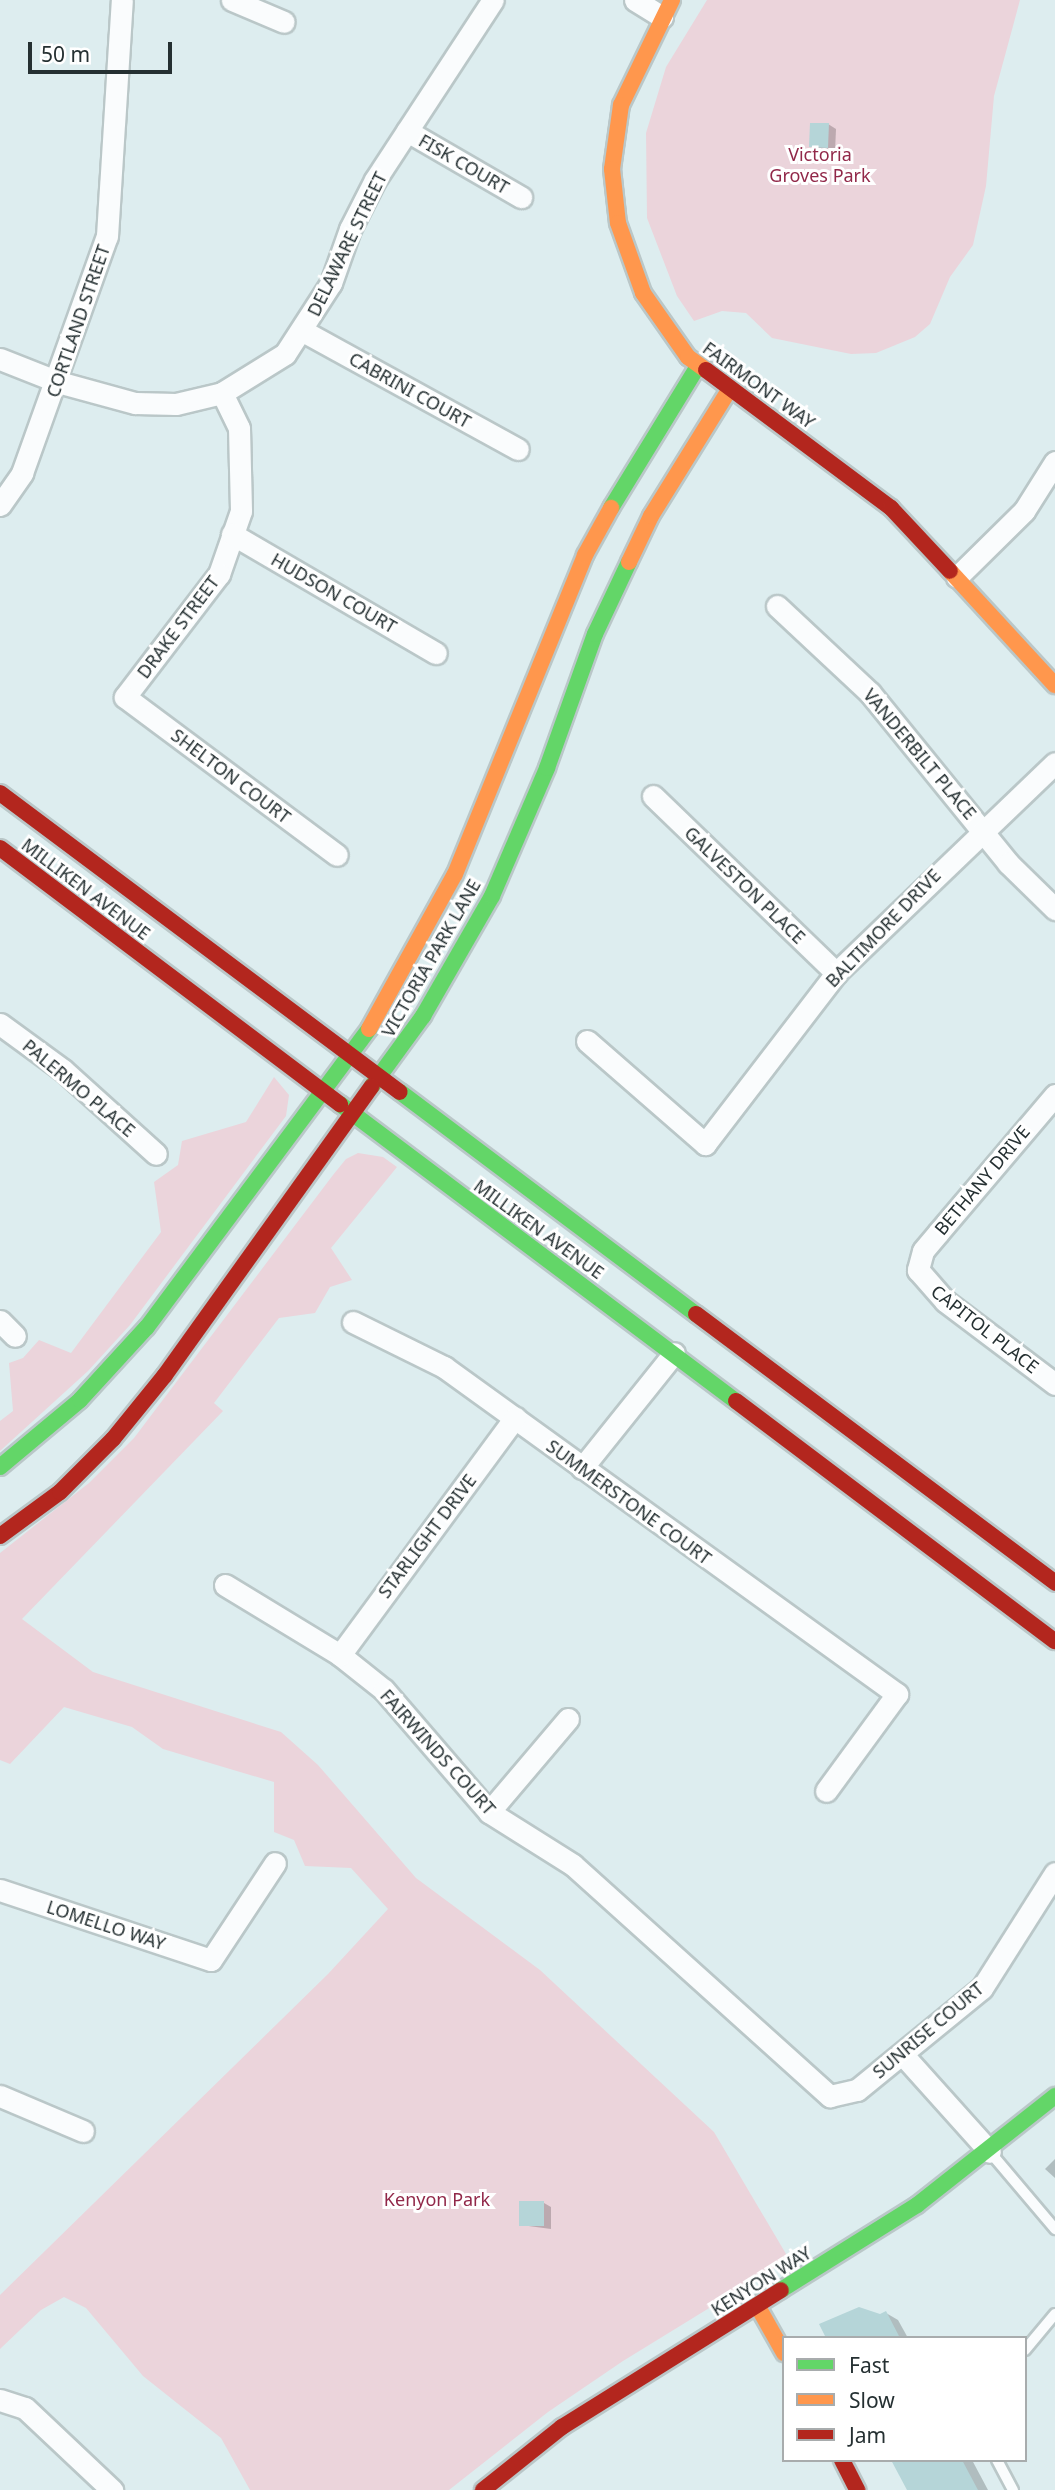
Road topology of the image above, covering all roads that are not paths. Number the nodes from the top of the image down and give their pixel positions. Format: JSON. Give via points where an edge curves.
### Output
{"nodes":[{"id":1,"x":122,"y":0,"type":"edge"},
{"id":2,"x":232,"y":0,"type":"edge"},
{"id":3,"x":493,"y":0,"type":"edge"},
{"id":4,"x":635,"y":0,"type":"edge"},
{"id":5,"x":667,"y":8,"type":"edge"},
{"id":6,"x":284,"y":22,"type":"dead end"},
{"id":7,"x":407,"y":131,"type":"junction"},
{"id":8,"x":521,"y":197,"type":"dead end"},
{"id":9,"x":303,"y":331,"type":"junction"},
{"id":10,"x":0,"y":359,"type":"edge"},
{"id":11,"x":698,"y":366,"type":"junction"},
{"id":12,"x":58,"y":382,"type":"junction"},
{"id":13,"x":729,"y":390,"type":"junction"},
{"id":14,"x":222,"y":393,"type":"junction"},
{"id":15,"x":517,"y":449,"type":"dead end"},
{"id":16,"x":1055,"y":462,"type":"edge"},
{"id":17,"x":0,"y":505,"type":"edge"},
{"id":18,"x":232,"y":534,"type":"junction"},
{"id":19,"x":957,"y":577,"type":"junction"},
{"id":20,"x":777,"y":606,"type":"dead end"},
{"id":21,"x":436,"y":653,"type":"dead end"},
{"id":22,"x":1055,"y":685,"type":"edge"},
{"id":23,"x":125,"y":697,"type":"joint"},
{"id":24,"x":1055,"y":763,"type":"edge"},
{"id":25,"x":0,"y":793,"type":"edge"},
{"id":26,"x":653,"y":796,"type":"dead end"},
{"id":27,"x":982,"y":828,"type":"junction"},
{"id":28,"x":0,"y":848,"type":"edge"},
{"id":29,"x":337,"y":855,"type":"dead end"},
{"id":30,"x":1055,"y":909,"type":"edge"},
{"id":31,"x":836,"y":974,"type":"junction"},
{"id":32,"x":0,"y":1024,"type":"edge"},
{"id":33,"x":587,"y":1041,"type":"dead end"},
{"id":34,"x":347,"y":1057,"type":"junction"},
{"id":35,"x":379,"y":1079,"type":"junction"},
{"id":36,"x":320,"y":1092,"type":"junction"},
{"id":37,"x":1055,"y":1095,"type":"edge"},
{"id":38,"x":352,"y":1116,"type":"junction"},
{"id":39,"x":156,"y":1154,"type":"dead end"},
{"id":40,"x":918,"y":1270,"type":"joint"},
{"id":41,"x":353,"y":1322,"type":"dead end"},
{"id":42,"x":674,"y":1353,"type":"junction"},
{"id":43,"x":1055,"y":1384,"type":"edge"},
{"id":44,"x":515,"y":1418,"type":"junction"},
{"id":45,"x":0,"y":1467,"type":"edge"},
{"id":46,"x":582,"y":1468,"type":"junction"},
{"id":47,"x":0,"y":1536,"type":"edge"},
{"id":48,"x":1055,"y":1583,"type":"edge"},
{"id":49,"x":225,"y":1585,"type":"dead end"},
{"id":50,"x":1055,"y":1641,"type":"edge"},
{"id":51,"x":340,"y":1655,"type":"junction"},
{"id":52,"x":568,"y":1719,"type":"dead end"},
{"id":53,"x":825,"y":1791,"type":"dead end"},
{"id":54,"x":489,"y":1812,"type":"junction"},
{"id":55,"x":275,"y":1863,"type":"dead end"},
{"id":56,"x":1055,"y":1873,"type":"edge"},
{"id":57,"x":0,"y":1891,"type":"edge"},
{"id":58,"x":903,"y":2055,"type":"junction"},
{"id":59,"x":0,"y":2096,"type":"edge"},
{"id":60,"x":830,"y":2096,"type":"joint"},
{"id":61,"x":1055,"y":2096,"type":"edge"},
{"id":62,"x":83,"y":2132,"type":"dead end"},
{"id":63,"x":990,"y":2152,"type":"junction"},
{"id":64,"x":1055,"y":2229,"type":"edge"},
{"id":65,"x":758,"y":2307,"type":"junction"},
{"id":66,"x":1055,"y":2314,"type":"edge"},
{"id":67,"x":1027,"y":2348,"type":"edge"},
{"id":68,"x":782,"y":2349,"type":"edge"},
{"id":69,"x":0,"y":2400,"type":"edge"},
{"id":70,"x":843,"y":2462,"type":"edge"},
{"id":71,"x":998,"y":2462,"type":"edge"},
{"id":72,"x":112,"y":2490,"type":"edge"},
{"id":73,"x":482,"y":2490,"type":"edge"},
{"id":74,"x":857,"y":2490,"type":"edge"},
{"id":75,"x":1013,"y":2490,"type":"edge"}],
"edges":[{"from":1,"to":12,"type":"street","name":"CORTLAND STREET","via":[[107,236]]},
{"from":2,"to":6,"type":"street"},
{"from":3,"to":7,"type":"street","name":"DELAWARE STREET"},
{"from":4,"to":5,"type":"street"},
{"from":5,"to":11,"type":"street","name":"FAIRMONT WAY","via":[[621,105],[612,169],[616,210],[643,293],[671,338]]},
{"from":7,"to":8,"type":"street","name":"FISK COURT"},
{"from":7,"to":9,"type":"street","name":"DELAWARE STREET","via":[[349,229],[331,283]]},
{"from":9,"to":14,"type":"street","name":"DELAWARE STREET","via":[[285,354]]},
{"from":9,"to":15,"type":"street","name":"CABRINI COURT"},
{"from":10,"to":12,"type":"street","name":"DELAWARE STREET"},
{"from":11,"to":13,"type":"street","name":"FAIRMONT WAY"},
{"from":11,"to":34,"type":"street","name":"VICTORIA PARK LANE","via":[[636,462],[585,555],[455,874],[383,1010]]},
{"from":12,"to":14,"type":"street","name":"DELAWARE STREET","via":[[135,403],[176,404]]},
{"from":12,"to":17,"type":"street","name":"CORTLAND STREET","via":[[22,473]]},
{"from":13,"to":19,"type":"street","name":"FAIRMONT WAY","via":[[891,508]]},
{"from":13,"to":35,"type":"street","name":"VICTORIA PARK LANE","via":[[668,484],[606,611],[492,896],[423,1016]]},
{"from":14,"to":18,"type":"street","name":"DRAKE STREET","via":[[239,428],[240,442],[241,511]]},
{"from":16,"to":19,"type":"street","via":[[1024,511]]},
{"from":18,"to":21,"type":"street","name":"HUDSON COURT"},
{"from":18,"to":23,"type":"street","name":"DRAKE STREET","via":[[219,574]]},
{"from":19,"to":22,"type":"street","name":"FAIRMONT WAY"},
{"from":20,"to":27,"type":"street","name":"VANDERBILT PLACE","via":[[870,693]]},
{"from":23,"to":29,"type":"street","name":"SHELTON COURT"},
{"from":24,"to":27,"type":"street","name":"BALTIMORE DRIVE"},
{"from":25,"to":34,"type":"street","name":"MILLIKEN AVENUE"},
{"from":26,"to":31,"type":"street","name":"GALVESTON PLACE"},
{"from":27,"to":30,"type":"street","name":"VANDERBILT PLACE","via":[[1007,863]]},
{"from":27,"to":31,"type":"street","name":"BALTIMORE DRIVE"},
{"from":28,"to":36,"type":"street","name":"MILLIKEN AVENUE"},
{"from":31,"to":33,"type":"street","name":"BALTIMORE DRIVE","via":[[705,1144]]},
{"from":32,"to":39,"type":"street","name":"PALERMO PLACE","via":[[63,1070]]},
{"from":34,"to":35,"type":"street","name":"MILLIKEN AVENUE"},
{"from":34,"to":36,"type":"street","name":"VICTORIA PARK LANE"},
{"from":35,"to":38,"type":"street","name":"VICTORIA PARK LANE"},
{"from":35,"to":48,"type":"street","name":"MILLIKEN AVENUE"},
{"from":36,"to":38,"type":"street","name":"MILLIKEN AVENUE"},
{"from":36,"to":45,"type":"street","name":"VICTORIA PARK LANE","via":[[147,1327],[80,1400]]},
{"from":37,"to":40,"type":"street","name":"BETHANY DRIVE","via":[[923,1251]]},
{"from":38,"to":42,"type":"street","name":"MILLIKEN AVENUE"},
{"from":38,"to":47,"type":"street","name":"VICTORIA PARK LANE","via":[[238,1267],[165,1375],[113,1439],[60,1492]]},
{"from":40,"to":43,"type":"street","name":"CAPITOL PLACE","via":[[945,1301]]},
{"from":41,"to":44,"type":"street","name":"SUMMERSTONE COURT","via":[[443,1367]]},
{"from":42,"to":46,"type":"street"},
{"from":42,"to":50,"type":"street","name":"MILLIKEN AVENUE"},
{"from":44,"to":46,"type":"street","name":"SUMMERSTONE COURT"},
{"from":44,"to":51,"type":"street","name":"STARLIGHT DRIVE"},
{"from":46,"to":53,"type":"street","name":"SUMMERSTONE COURT","via":[[897,1695]]},
{"from":49,"to":51,"type":"street","name":"FAIRWINDS COURT"},
{"from":51,"to":54,"type":"street","name":"FAIRWINDS COURT","via":[[384,1690]]},
{"from":52,"to":54,"type":"street"},
{"from":54,"to":60,"type":"street","name":"FAIRWINDS COURT","via":[[573,1865]]},
{"from":55,"to":57,"type":"street","name":"LOMELLO WAY","via":[[211,1960]]},
{"from":56,"to":58,"type":"street","name":"SUNRISE COURT","via":[[982,1988]]},
{"from":58,"to":60,"type":"street","name":"SUNRISE COURT","via":[[857,2090]]},
{"from":58,"to":63,"type":"street"},
{"from":59,"to":62,"type":"street"},
{"from":61,"to":63,"type":"street","name":"KENYON WAY"},
{"from":63,"to":64,"type":"lane"},
{"from":63,"to":65,"type":"street","name":"KENYON WAY"},
{"from":65,"to":68,"type":"street"},
{"from":65,"to":73,"type":"street","name":"KENYON WAY","via":[[562,2427]]},
{"from":66,"to":67,"type":"lane"},
{"from":69,"to":72,"type":"street","via":[[25,2408]]},
{"from":70,"to":74,"type":"street"},
{"from":71,"to":75,"type":"lane"}]}
